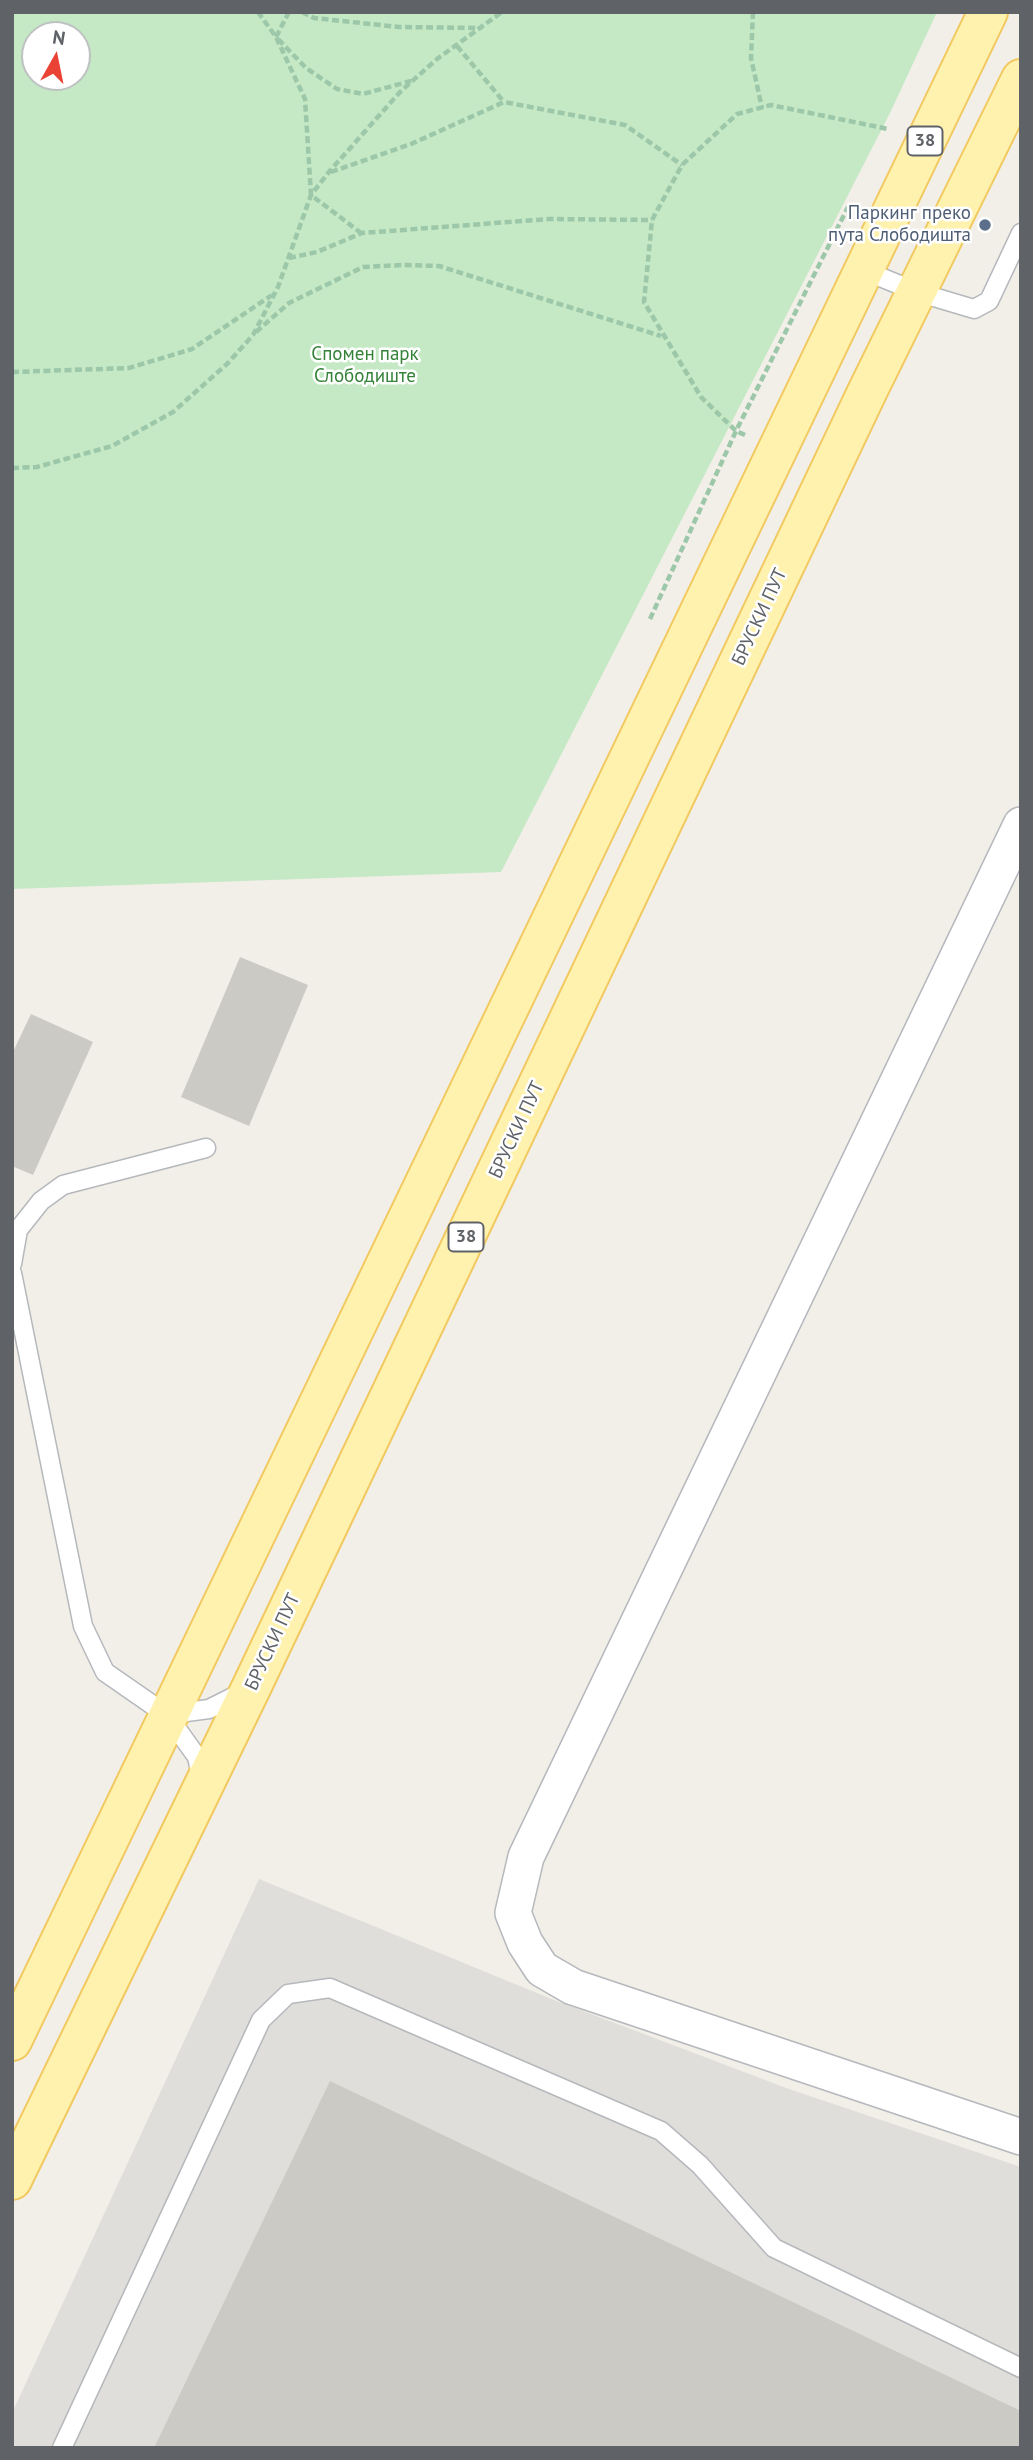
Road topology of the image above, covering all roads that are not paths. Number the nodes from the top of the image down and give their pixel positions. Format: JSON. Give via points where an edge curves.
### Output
{"nodes":[{"id":1,"x":988,"y":12,"type":"edge"},
{"id":2,"x":1021,"y":79,"type":"edge"},
{"id":3,"x":1021,"y":233,"type":"edge"},
{"id":4,"x":863,"y":270,"type":"junction"},
{"id":5,"x":916,"y":292,"type":"junction"},
{"id":6,"x":1021,"y":825,"type":"edge"},
{"id":7,"x":206,"y":1148,"type":"dead end"},
{"id":8,"x":12,"y":1264,"type":"edge"},
{"id":9,"x":12,"y":1273,"type":"edge"},
{"id":10,"x":251,"y":1688,"type":"junction"},
{"id":11,"x":167,"y":1715,"type":"junction"},
{"id":12,"x":204,"y":1787,"type":"junction"},
{"id":13,"x":12,"y":2041,"type":"edge"},
{"id":14,"x":1021,"y":2137,"type":"edge"},
{"id":15,"x":12,"y":2180,"type":"edge"},
{"id":16,"x":1021,"y":2368,"type":"edge"},
{"id":17,"x":62,"y":2448,"type":"edge"}],
"edges":[{"from":1,"to":4,"type":"main road","number":"38"},
{"from":2,"to":5,"type":"main road","name":"БРУСКИ ПУТ","number":"38"},
{"from":3,"to":5,"type":"lane","via":[[989,300],[974,309]]},
{"from":4,"to":5,"type":"lane"},
{"from":4,"to":11,"type":"main road","number":"38"},
{"from":5,"to":10,"type":"main road","name":"БРУСКИ ПУТ","number":"38"},
{"from":6,"to":14,"type":"street","via":[[526,1857],[513,1913],[542,1969],[573,1987]]},
{"from":7,"to":8,"type":"lane","via":[[63,1185],[41,1201],[19,1230]]},
{"from":9,"to":11,"type":"lane","via":[[83,1626],[105,1672]]},
{"from":10,"to":11,"type":"lane","via":[[209,1709]]},
{"from":10,"to":12,"type":"main road","name":"БРУСКИ ПУТ","number":"38"},
{"from":11,"to":12,"type":"lane","via":[[197,1757]]},
{"from":11,"to":13,"type":"main road","number":"38"},
{"from":12,"to":15,"type":"main road","name":"БРУСКИ ПУТ","number":"38"},
{"from":16,"to":17,"type":"lane","via":[[774,2248],[700,2165],[661,2131],[330,1989],[289,1994],[261,2020]]}]}
